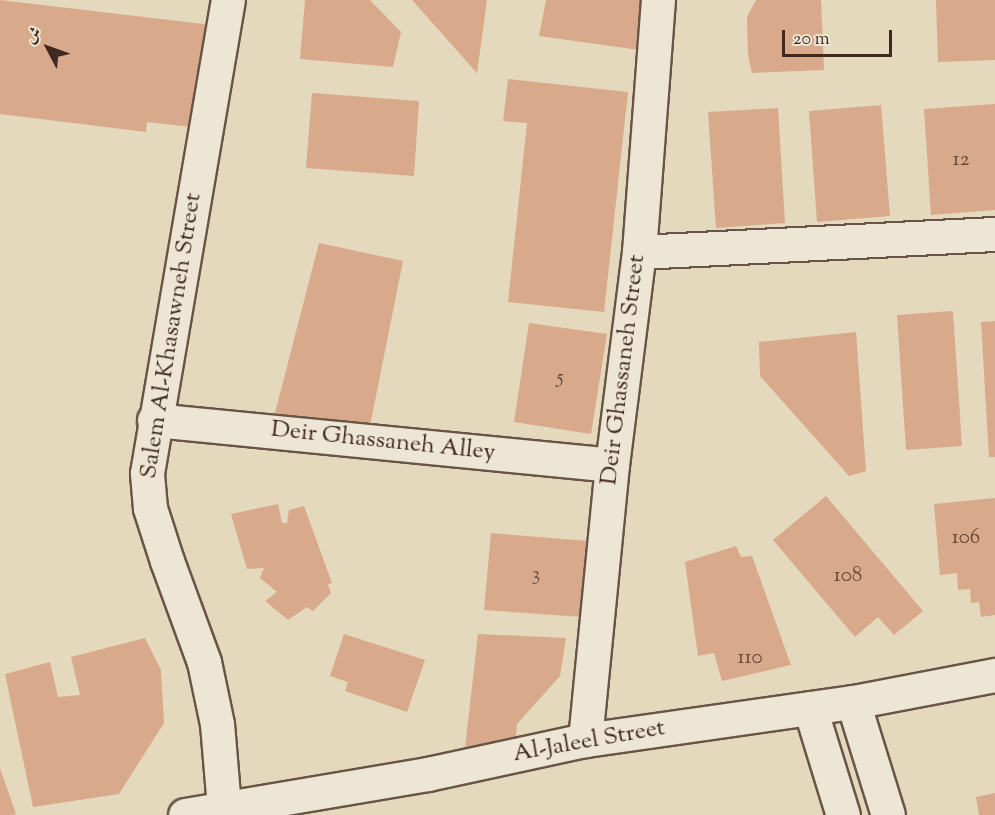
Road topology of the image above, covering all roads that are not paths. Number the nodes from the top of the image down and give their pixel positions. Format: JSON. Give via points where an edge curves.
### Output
{"nodes":[{"id":1,"x":228,"y":0,"type":"edge"},
{"id":2,"x":658,"y":0,"type":"edge"},
{"id":3,"x":995,"y":234,"type":"edge"},
{"id":4,"x":639,"y":252,"type":"junction"},
{"id":5,"x":154,"y":420,"type":"junction"},
{"id":6,"x":612,"y":465,"type":"junction"},
{"id":7,"x":995,"y":675,"type":"edge"},
{"id":8,"x":853,"y":702,"type":"junction"},
{"id":9,"x":810,"y":708,"type":"junction"},
{"id":10,"x":585,"y":740,"type":"junction"},
{"id":11,"x":224,"y":807,"type":"junction"},
{"id":12,"x":185,"y":815,"type":"edge"},
{"id":13,"x":843,"y":815,"type":"edge"},
{"id":14,"x":888,"y":815,"type":"edge"}],
"edges":[{"from":1,"to":5,"type":"street","name":"Salem Al-Khasawneh Street"},
{"from":2,"to":4,"type":"street","name":"Deir Ghassaneh Street"},
{"from":3,"to":4,"type":"street"},
{"from":4,"to":6,"type":"street","name":"Deir Ghassaneh Street"},
{"from":5,"to":6,"type":"street","name":"Deir Ghassaneh Alley"},
{"from":5,"to":11,"type":"street","name":"Salem Al-Khasawneh Street","via":[[147,473],[150,508],[204,662],[217,724]]},
{"from":6,"to":10,"type":"street","name":"Deir Ghassaneh Street"},
{"from":7,"to":8,"type":"street","name":"Al-Jaleel Street"},
{"from":8,"to":9,"type":"street","name":"Al-Jaleel Street"},
{"from":8,"to":14,"type":"street"},
{"from":9,"to":10,"type":"street","name":"Al-Jaleel Street"},
{"from":9,"to":13,"type":"street"},
{"from":10,"to":11,"type":"street","name":"Al-Jaleel Street","via":[[428,774]]},
{"from":11,"to":12,"type":"street","name":"Al-Jaleel Street"}]}
